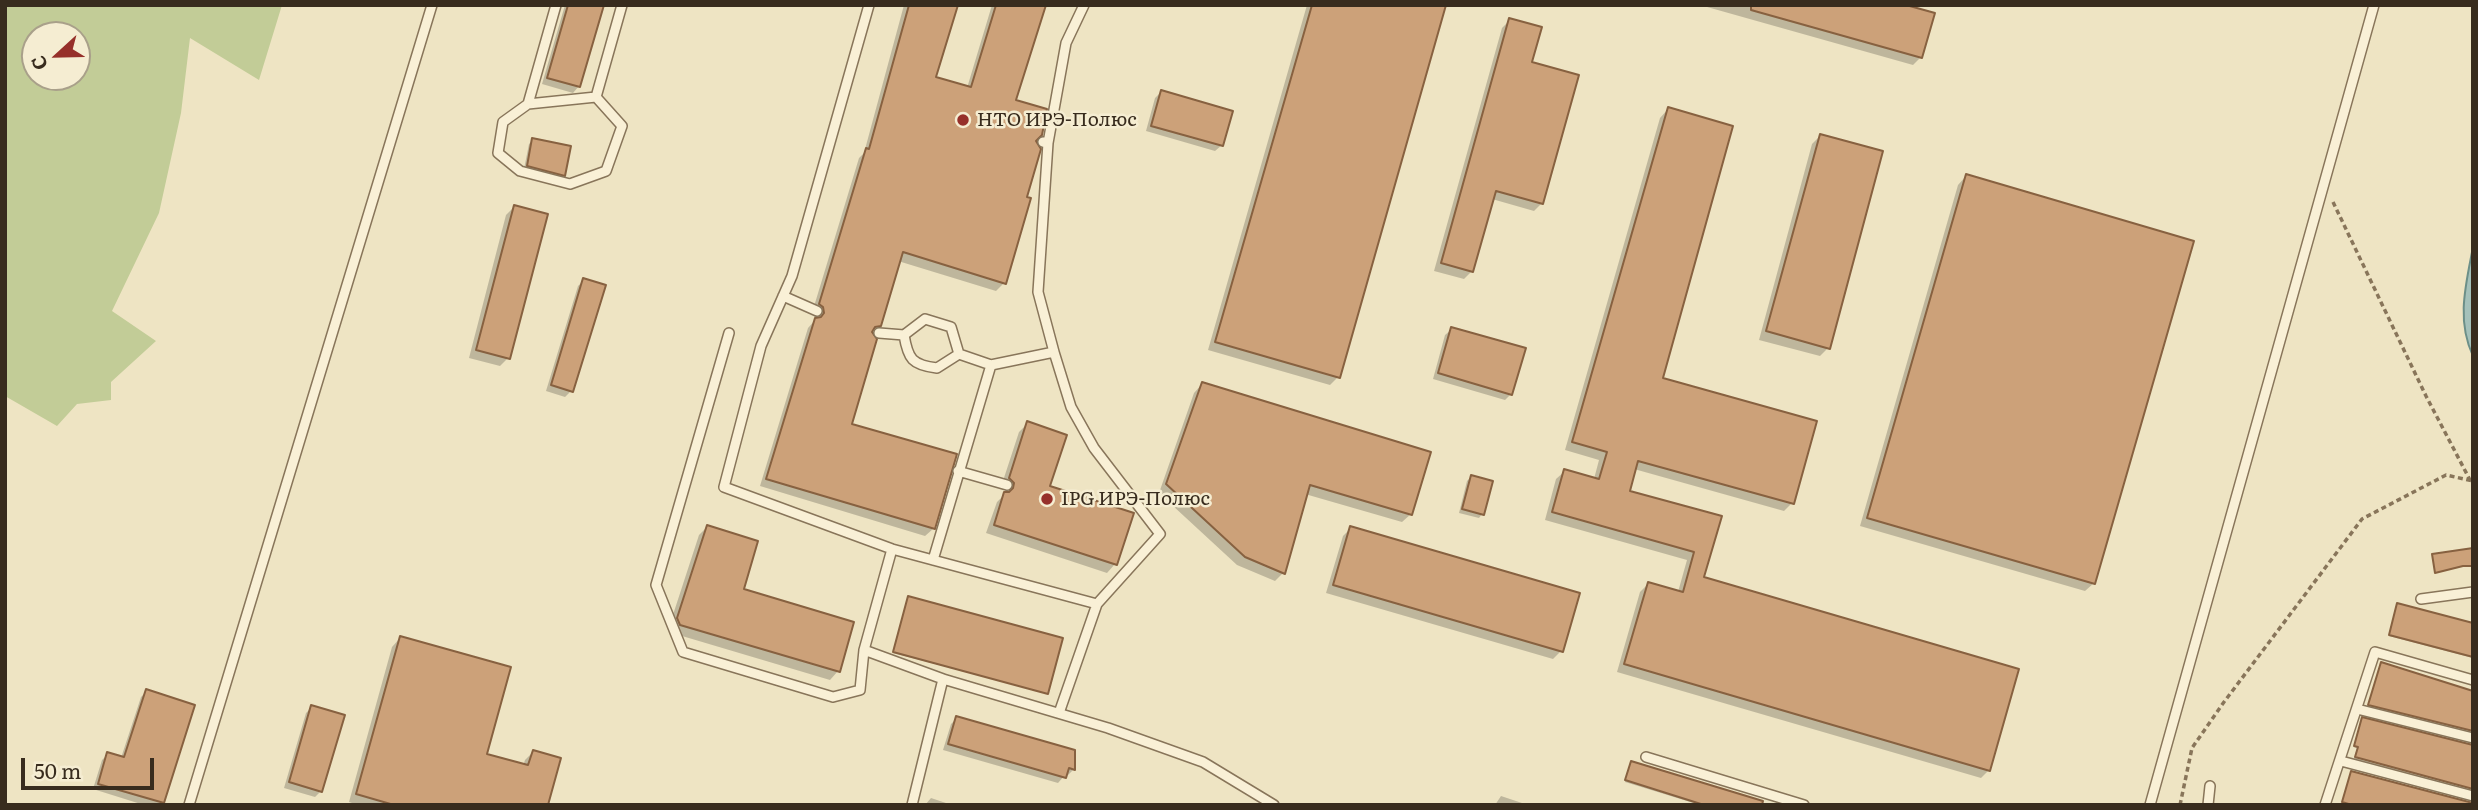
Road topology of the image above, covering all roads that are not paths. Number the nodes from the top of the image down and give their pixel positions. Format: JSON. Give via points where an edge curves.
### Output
{"nodes":[{"id":1,"x":432,"y":5,"type":"edge"},
{"id":2,"x":556,"y":5,"type":"edge"},
{"id":3,"x":622,"y":5,"type":"edge"},
{"id":4,"x":869,"y":5,"type":"edge"},
{"id":5,"x":1084,"y":5,"type":"edge"},
{"id":6,"x":2374,"y":5,"type":"edge"},
{"id":7,"x":596,"y":97,"type":"junction"},
{"id":8,"x":528,"y":104,"type":"junction"},
{"id":9,"x":783,"y":296,"type":"junction"},
{"id":10,"x":817,"y":311,"type":"dead end"},
{"id":11,"x":729,"y":333,"type":"dead end"},
{"id":12,"x":879,"y":333,"type":"dead end"},
{"id":13,"x":904,"y":335,"type":"junction"},
{"id":14,"x":1054,"y":352,"type":"junction"},
{"id":15,"x":959,"y":354,"type":"junction"},
{"id":16,"x":991,"y":365,"type":"junction"},
{"id":17,"x":958,"y":471,"type":"junction"},
{"id":18,"x":1007,"y":485,"type":"dead end"},
{"id":19,"x":892,"y":549,"type":"junction"},
{"id":20,"x":933,"y":559,"type":"junction"},
{"id":21,"x":2473,"y":592,"type":"edge"},
{"id":22,"x":2421,"y":599,"type":"dead end"},
{"id":23,"x":1097,"y":604,"type":"junction"},
{"id":24,"x":864,"y":650,"type":"junction"},
{"id":25,"x":943,"y":679,"type":"junction"},
{"id":26,"x":2473,"y":680,"type":"edge"},
{"id":27,"x":2357,"y":709,"type":"junction"},
{"id":28,"x":1059,"y":713,"type":"junction"},
{"id":29,"x":2473,"y":737,"type":"edge"},
{"id":30,"x":1646,"y":757,"type":"dead end"},
{"id":31,"x":2341,"y":761,"type":"junction"},
{"id":32,"x":2210,"y":786,"type":"dead end"},
{"id":33,"x":2473,"y":796,"type":"edge"},
{"id":34,"x":1806,"y":804,"type":"edge"},
{"id":35,"x":189,"y":805,"type":"edge"},
{"id":36,"x":912,"y":805,"type":"edge"},
{"id":37,"x":1274,"y":805,"type":"edge"},
{"id":38,"x":2150,"y":805,"type":"edge"},
{"id":39,"x":2208,"y":805,"type":"edge"},
{"id":40,"x":2325,"y":805,"type":"edge"}],
"edges":[{"from":1,"to":35,"type":"lane"},
{"from":2,"to":8,"type":"lane"},
{"from":3,"to":7,"type":"lane"},
{"from":4,"to":9,"type":"lane"},
{"from":5,"to":14,"type":"lane","via":[[1066,43],[1045,143],[1038,292]]},
{"from":6,"to":38,"type":"lane"},
{"from":7,"to":8,"type":"lane"},
{"from":7,"to":8,"type":"lane","via":[[622,126],[606,171],[570,184],[520,171],[498,153],[503,122]]},
{"from":9,"to":10,"type":"lane"},
{"from":9,"to":19,"type":"lane","via":[[761,345],[724,487]]},
{"from":11,"to":24,"type":"lane","via":[[656,585],[683,652],[833,697],[860,690]]},
{"from":12,"to":13,"type":"lane"},
{"from":13,"to":15,"type":"lane","via":[[907,355],[920,366],[937,368]]},
{"from":13,"to":15,"type":"lane","via":[[925,319],[951,327]]},
{"from":14,"to":16,"type":"lane"},
{"from":14,"to":23,"type":"lane","via":[[1071,407],[1094,448],[1160,534]]},
{"from":15,"to":16,"type":"lane"},
{"from":16,"to":17,"type":"lane"},
{"from":17,"to":18,"type":"lane"},
{"from":17,"to":20,"type":"lane"},
{"from":19,"to":20,"type":"lane"},
{"from":19,"to":24,"type":"lane"},
{"from":20,"to":23,"type":"lane"},
{"from":21,"to":22,"type":"lane"},
{"from":23,"to":28,"type":"lane"},
{"from":24,"to":25,"type":"lane"},
{"from":25,"to":28,"type":"lane"},
{"from":25,"to":36,"type":"lane"},
{"from":26,"to":27,"type":"lane","via":[[2375,652]]},
{"from":27,"to":29,"type":"lane"},
{"from":27,"to":31,"type":"lane"},
{"from":28,"to":37,"type":"lane","via":[[1203,762]]},
{"from":30,"to":34,"type":"lane"},
{"from":31,"to":33,"type":"lane"},
{"from":31,"to":40,"type":"lane"},
{"from":32,"to":39,"type":"lane"}]}
